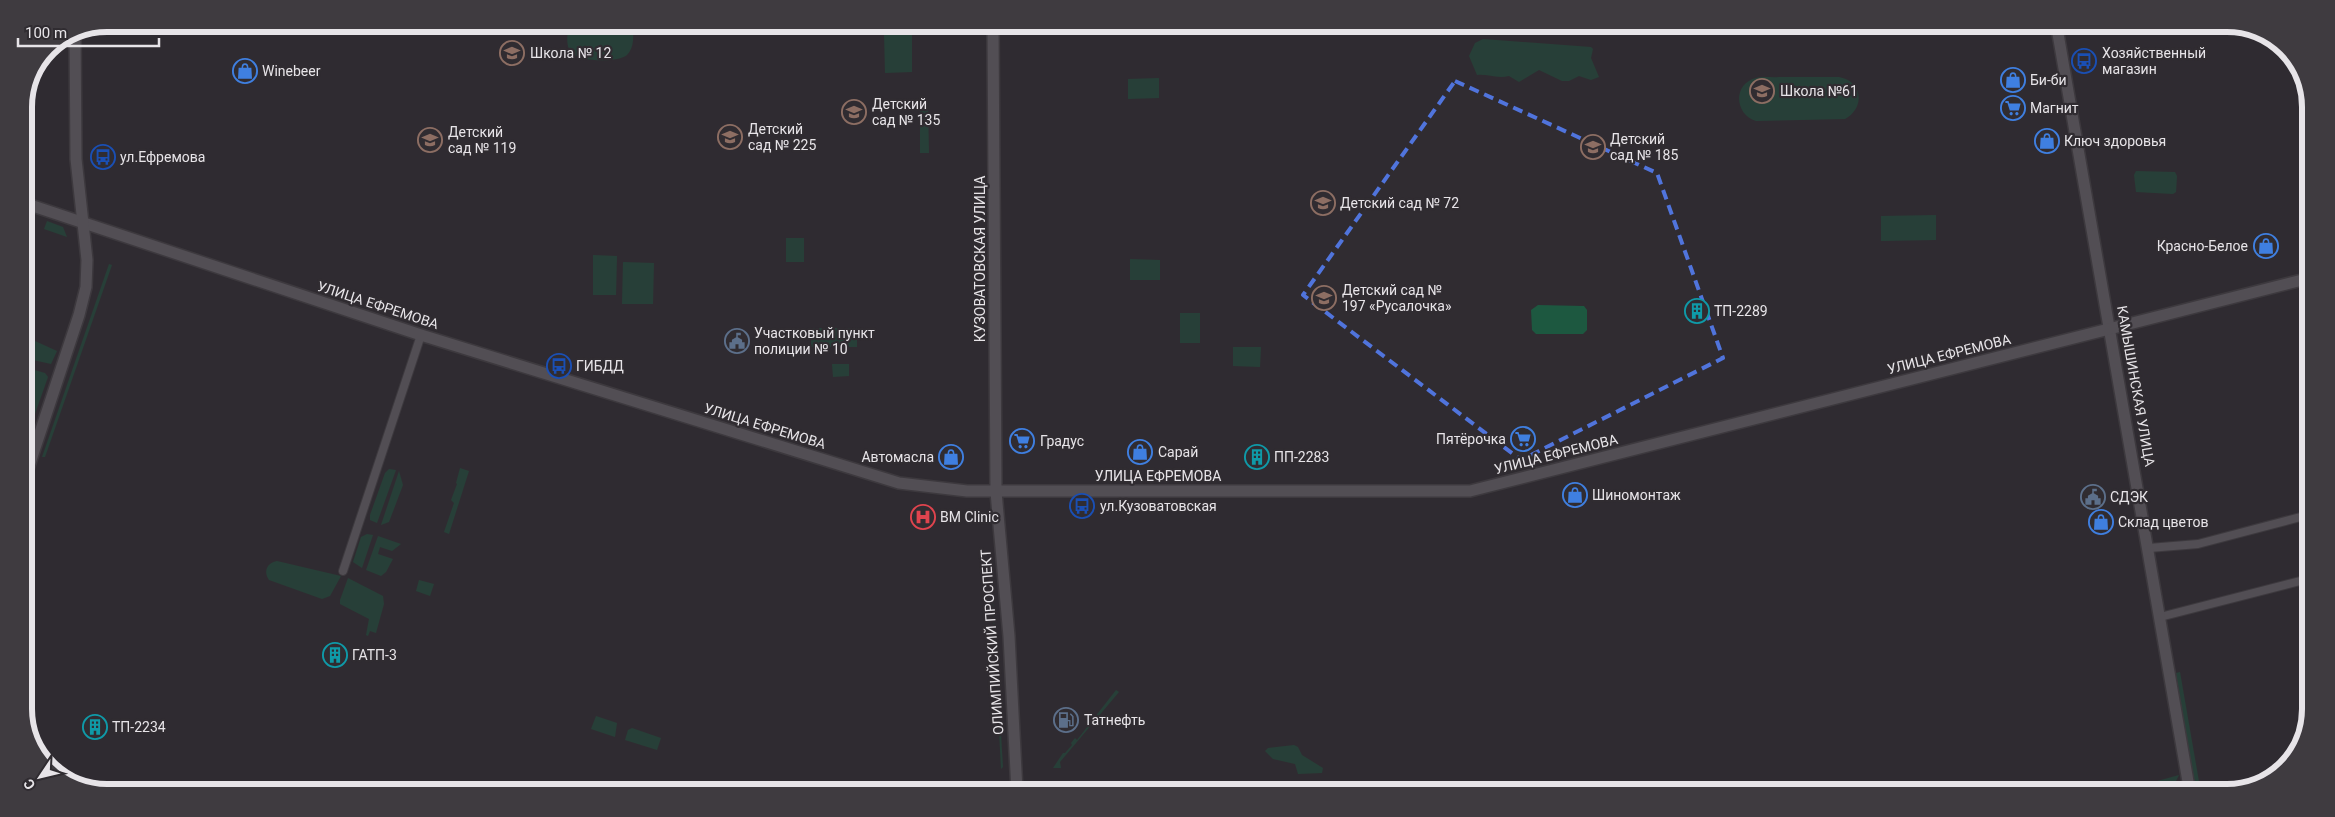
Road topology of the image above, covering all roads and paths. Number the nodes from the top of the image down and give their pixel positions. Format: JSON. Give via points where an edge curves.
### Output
{"nodes":[{"id":1,"x":993,"y":32,"type":"edge"},
{"id":2,"x":2059,"y":32,"type":"edge"},
{"id":3,"x":75,"y":40,"type":"edge"},
{"id":4,"x":32,"y":206,"type":"edge"},
{"id":5,"x":82,"y":223,"type":"junction"},
{"id":6,"x":2302,"y":280,"type":"edge"},
{"id":7,"x":2110,"y":328,"type":"junction"},
{"id":8,"x":421,"y":335,"type":"junction"},
{"id":9,"x":33,"y":455,"type":"edge"},
{"id":10,"x":996,"y":492,"type":"junction"},
{"id":11,"x":2302,"y":517,"type":"edge"},
{"id":12,"x":2149,"y":548,"type":"junction"},
{"id":13,"x":343,"y":571,"type":"dead end"},
{"id":14,"x":2302,"y":580,"type":"edge"},
{"id":15,"x":2160,"y":616,"type":"junction"},
{"id":16,"x":2188,"y":779,"type":"junction"},
{"id":17,"x":1017,"y":784,"type":"edge"},
{"id":18,"x":2186,"y":784,"type":"edge"},
{"id":19,"x":2189,"y":784,"type":"edge"}],
"edges":[{"from":1,"to":10,"type":"street","name":"КУЗОВАТОВСКАЯ УЛИЦА"},
{"from":2,"to":7,"type":"street","name":"КАМЫШИНСКАЯ УЛИЦА"},
{"from":3,"to":5,"type":"street","via":[[76,159]]},
{"from":4,"to":5,"type":"street","name":"УЛИЦА ЕФРЕМОВА"},
{"from":5,"to":8,"type":"street","name":"УЛИЦА ЕФРЕМОВА"},
{"from":5,"to":9,"type":"street","via":[[87,260],[86,287]]},
{"from":6,"to":7,"type":"street","name":"УЛИЦА ЕФРЕМОВА"},
{"from":7,"to":10,"type":"street","name":"УЛИЦА ЕФРЕМОВА","via":[[1470,491]]},
{"from":7,"to":12,"type":"street","name":"КАМЫШИНСКАЯ УЛИЦА"},
{"from":8,"to":10,"type":"street","name":"УЛИЦА ЕФРЕМОВА","via":[[899,484]]},
{"from":8,"to":13,"type":"street"},
{"from":10,"to":17,"type":"street","name":"ОЛИМПИЙСКИЙ ПРОСПЕКТ","via":[[1009,636]]},
{"from":11,"to":12,"type":"street","via":[[2198,544]]},
{"from":12,"to":15,"type":"street","name":"КАМЫШИНСКАЯ УЛИЦА"},
{"from":14,"to":15,"type":"street"},
{"from":15,"to":16,"type":"street","name":"КАМЫШИНСКАЯ УЛИЦА"},
{"from":16,"to":18,"type":"street"},
{"from":16,"to":19,"type":"street","name":"КАМЫШИНСКАЯ УЛИЦА"}]}
